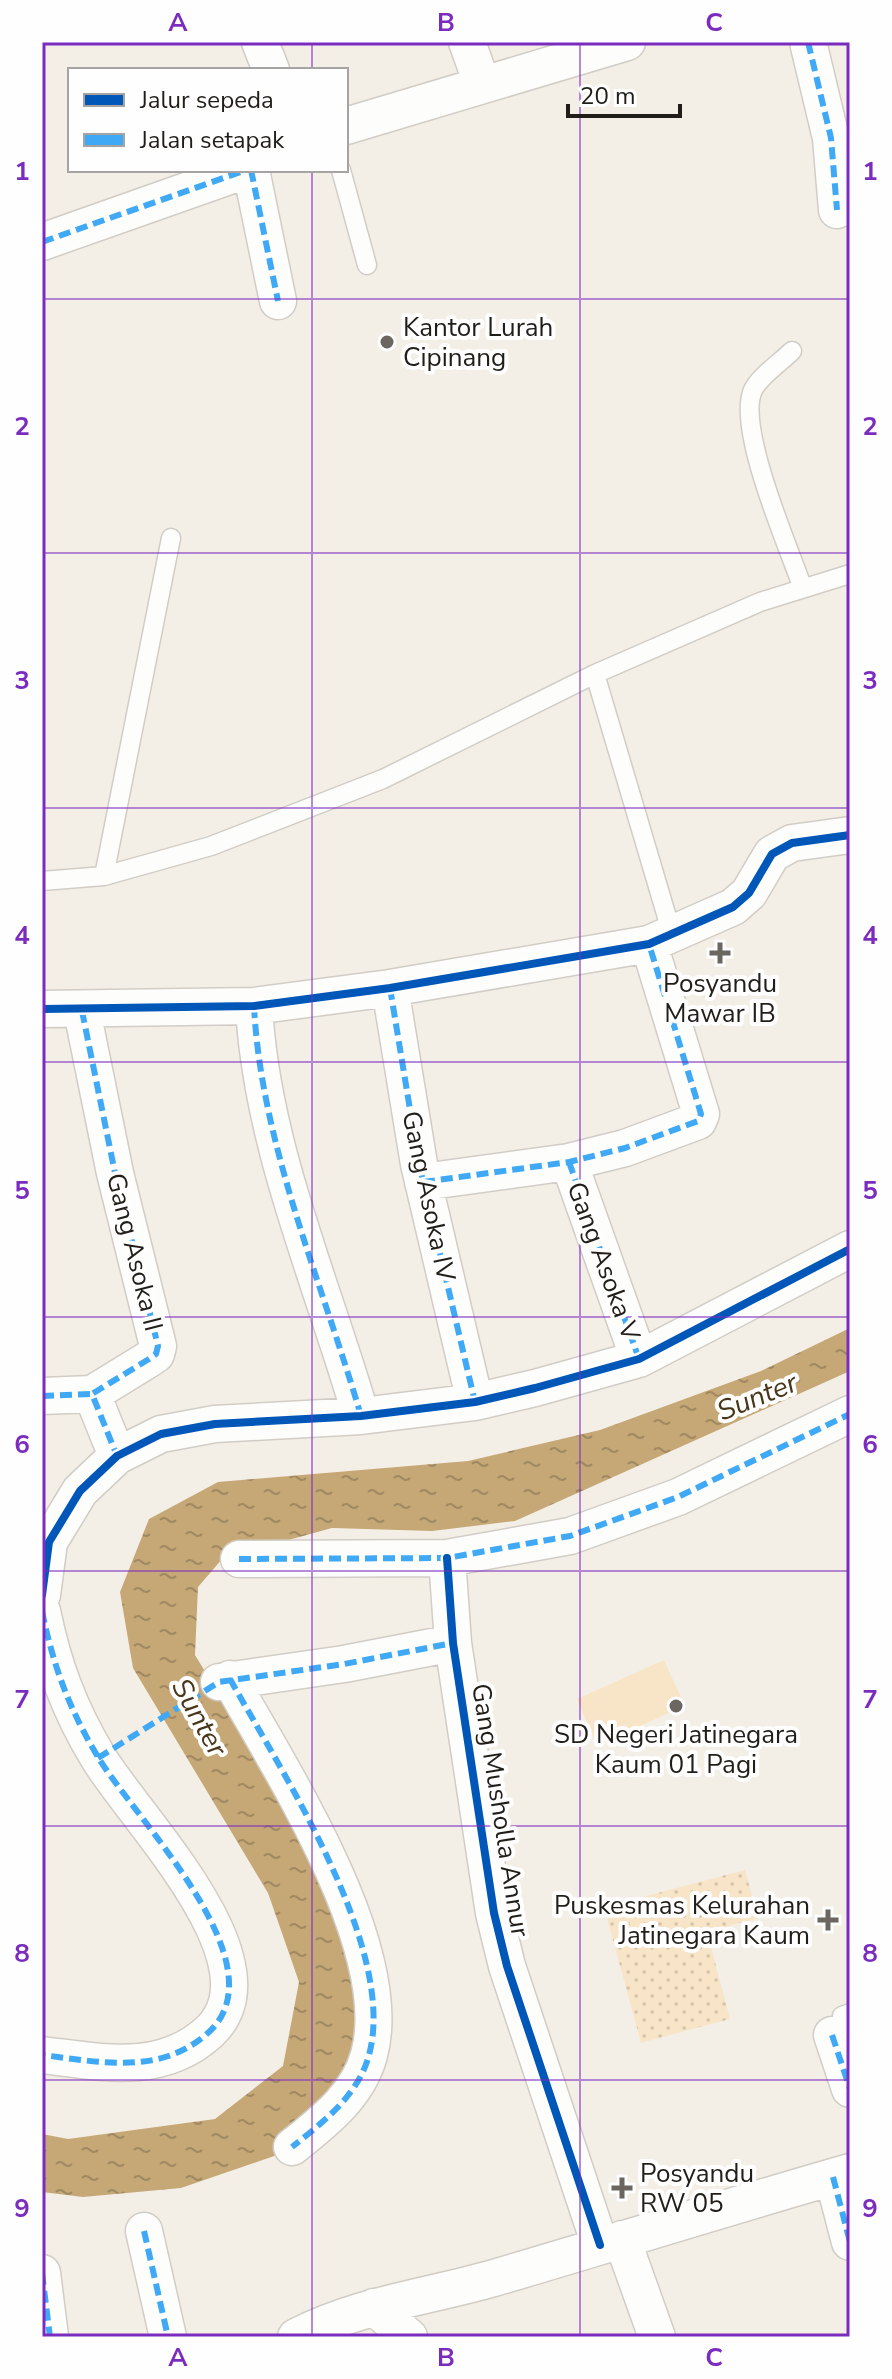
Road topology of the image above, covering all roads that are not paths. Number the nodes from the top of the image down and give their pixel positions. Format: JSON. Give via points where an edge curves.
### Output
{"nodes":[{"id":1,"x":260,"y":42,"type":"edge"},
{"id":2,"x":467,"y":42,"type":"edge"},
{"id":3,"x":627,"y":42,"type":"edge"},
{"id":4,"x":808,"y":42,"type":"edge"},
{"id":5,"x":270,"y":68,"type":"edge"},
{"id":6,"x":482,"y":84,"type":"junction"},
{"id":7,"x":348,"y":125,"type":"edge"},
{"id":8,"x":243,"y":172,"type":"edge"},
{"id":9,"x":249,"y":172,"type":"edge"},
{"id":10,"x":342,"y":172,"type":"edge"},
{"id":11,"x":837,"y":210,"type":"dead end"},
{"id":12,"x":42,"y":242,"type":"edge"},
{"id":13,"x":367,"y":265,"type":"dead end"},
{"id":14,"x":278,"y":301,"type":"dead end"},
{"id":15,"x":792,"y":351,"type":"dead end"},
{"id":16,"x":171,"y":538,"type":"dead end"},
{"id":17,"x":850,"y":574,"type":"edge"},
{"id":18,"x":802,"y":586,"type":"junction"},
{"id":19,"x":595,"y":674,"type":"junction"},
{"id":20,"x":850,"y":835,"type":"edge"},
{"id":21,"x":104,"y":876,"type":"junction"},
{"id":22,"x":42,"y":881,"type":"edge"},
{"id":23,"x":661,"y":939,"type":"junction"},
{"id":24,"x":390,"y":988,"type":"junction"},
{"id":25,"x":254,"y":1006,"type":"junction"},
{"id":26,"x":42,"y":1009,"type":"edge"},
{"id":27,"x":82,"y":1011,"type":"junction"},
{"id":28,"x":569,"y":1162,"type":"junction"},
{"id":29,"x":423,"y":1182,"type":"junction"},
{"id":30,"x":850,"y":1249,"type":"edge"},
{"id":31,"x":639,"y":1359,"type":"junction"},
{"id":32,"x":92,"y":1394,"type":"junction"},
{"id":33,"x":42,"y":1396,"type":"edge"},
{"id":34,"x":475,"y":1402,"type":"junction"},
{"id":35,"x":850,"y":1414,"type":"edge"},
{"id":36,"x":361,"y":1416,"type":"junction"},
{"id":37,"x":117,"y":1456,"type":"junction"},
{"id":38,"x":447,"y":1558,"type":"junction"},
{"id":39,"x":239,"y":1559,"type":"dead end"},
{"id":40,"x":42,"y":1595,"type":"edge"},
{"id":41,"x":42,"y":1611,"type":"edge"},
{"id":42,"x":453,"y":1643,"type":"junction"},
{"id":43,"x":844,"y":2029,"type":"edge"},
{"id":44,"x":42,"y":2055,"type":"edge"},
{"id":45,"x":850,"y":2089,"type":"edge"},
{"id":46,"x":292,"y":2147,"type":"dead end"},
{"id":47,"x":842,"y":2174,"type":"edge"},
{"id":48,"x":144,"y":2231,"type":"dead end"},
{"id":49,"x":611,"y":2242,"type":"junction"},
{"id":50,"x":850,"y":2242,"type":"edge"},
{"id":51,"x":42,"y":2273,"type":"edge"},
{"id":52,"x":374,"y":2307,"type":"junction"},
{"id":53,"x":50,"y":2337,"type":"edge"},
{"id":54,"x":168,"y":2337,"type":"edge"},
{"id":55,"x":296,"y":2337,"type":"edge"},
{"id":56,"x":409,"y":2337,"type":"edge"},
{"id":57,"x":657,"y":2337,"type":"edge"}],
"edges":[{"from":1,"to":5,"type":"street"},
{"from":2,"to":6,"type":"street"},
{"from":3,"to":6,"type":"street"},
{"from":4,"to":11,"type":"street","via":[[831,138]]},
{"from":6,"to":7,"type":"street"},
{"from":8,"to":12,"type":"street"},
{"from":9,"to":14,"type":"street"},
{"from":10,"to":13,"type":"lane"},
{"from":15,"to":18,"type":"lane","via":[[754,389],[748,414],[753,445]]},
{"from":16,"to":21,"type":"lane"},
{"from":17,"to":18,"type":"lane"},
{"from":18,"to":19,"type":"lane"},
{"from":19,"to":21,"type":"lane","via":[[383,779],[211,846]]},
{"from":19,"to":23,"type":"lane"},
{"from":20,"to":23,"type":"street","via":[[792,843],[772,854],[749,893],[733,907]]},
{"from":21,"to":22,"type":"lane"},
{"from":23,"to":24,"type":"street"},
{"from":23,"to":28,"type":"street","name":"Gang Asoka V","via":[[701,1114],[693,1124]]},
{"from":24,"to":25,"type":"street"},
{"from":24,"to":29,"type":"street","name":"Gang Asoka IV"},
{"from":25,"to":27,"type":"street"},
{"from":25,"to":36,"type":"street","via":[[272,1131]]},
{"from":26,"to":27,"type":"street"},
{"from":27,"to":32,"type":"street","name":"Gang Asoka II","via":[[158,1346],[156,1354]]},
{"from":28,"to":29,"type":"street","name":"Gang Asoka V"},
{"from":28,"to":31,"type":"street","name":"Gang Asoka V"},
{"from":29,"to":34,"type":"street","name":"Gang Asoka IV"},
{"from":30,"to":31,"type":"street"},
{"from":31,"to":34,"type":"street"},
{"from":32,"to":33,"type":"street"},
{"from":32,"to":37,"type":"street"},
{"from":34,"to":36,"type":"street"},
{"from":35,"to":38,"type":"street","via":[[665,1502],[570,1536]]},
{"from":36,"to":37,"type":"street","via":[[215,1424],[161,1434]]},
{"from":37,"to":40,"type":"street","via":[[80,1491],[49,1542]]},
{"from":38,"to":39,"type":"street"},
{"from":38,"to":42,"type":"street","name":"Gang Musholla Annur"},
{"from":41,"to":44,"type":"street","via":[[54,1668],[75,1713],[98,1758],[198,1897],[224,1946],[232,1987],[222,2020],[196,2044],[170,2057],[127,2066]]},
{"from":42,"to":46,"type":"street","via":[[224,1680],[320,1841],[356,1925],[374,2007],[369,2056],[347,2097]]},
{"from":42,"to":49,"type":"street","name":"Gang Musholla Annur","via":[[494,1913],[507,1966]]},
{"from":43,"to":45,"type":"street"},
{"from":47,"to":49,"type":"street"},
{"from":47,"to":50,"type":"street"},
{"from":48,"to":54,"type":"street"},
{"from":49,"to":52,"type":"street"},
{"from":49,"to":57,"type":"street","name":"Gang Musholla Annur"},
{"from":51,"to":53,"type":"street"},
{"from":52,"to":55,"type":"street"},
{"from":52,"to":56,"type":"street"}]}
